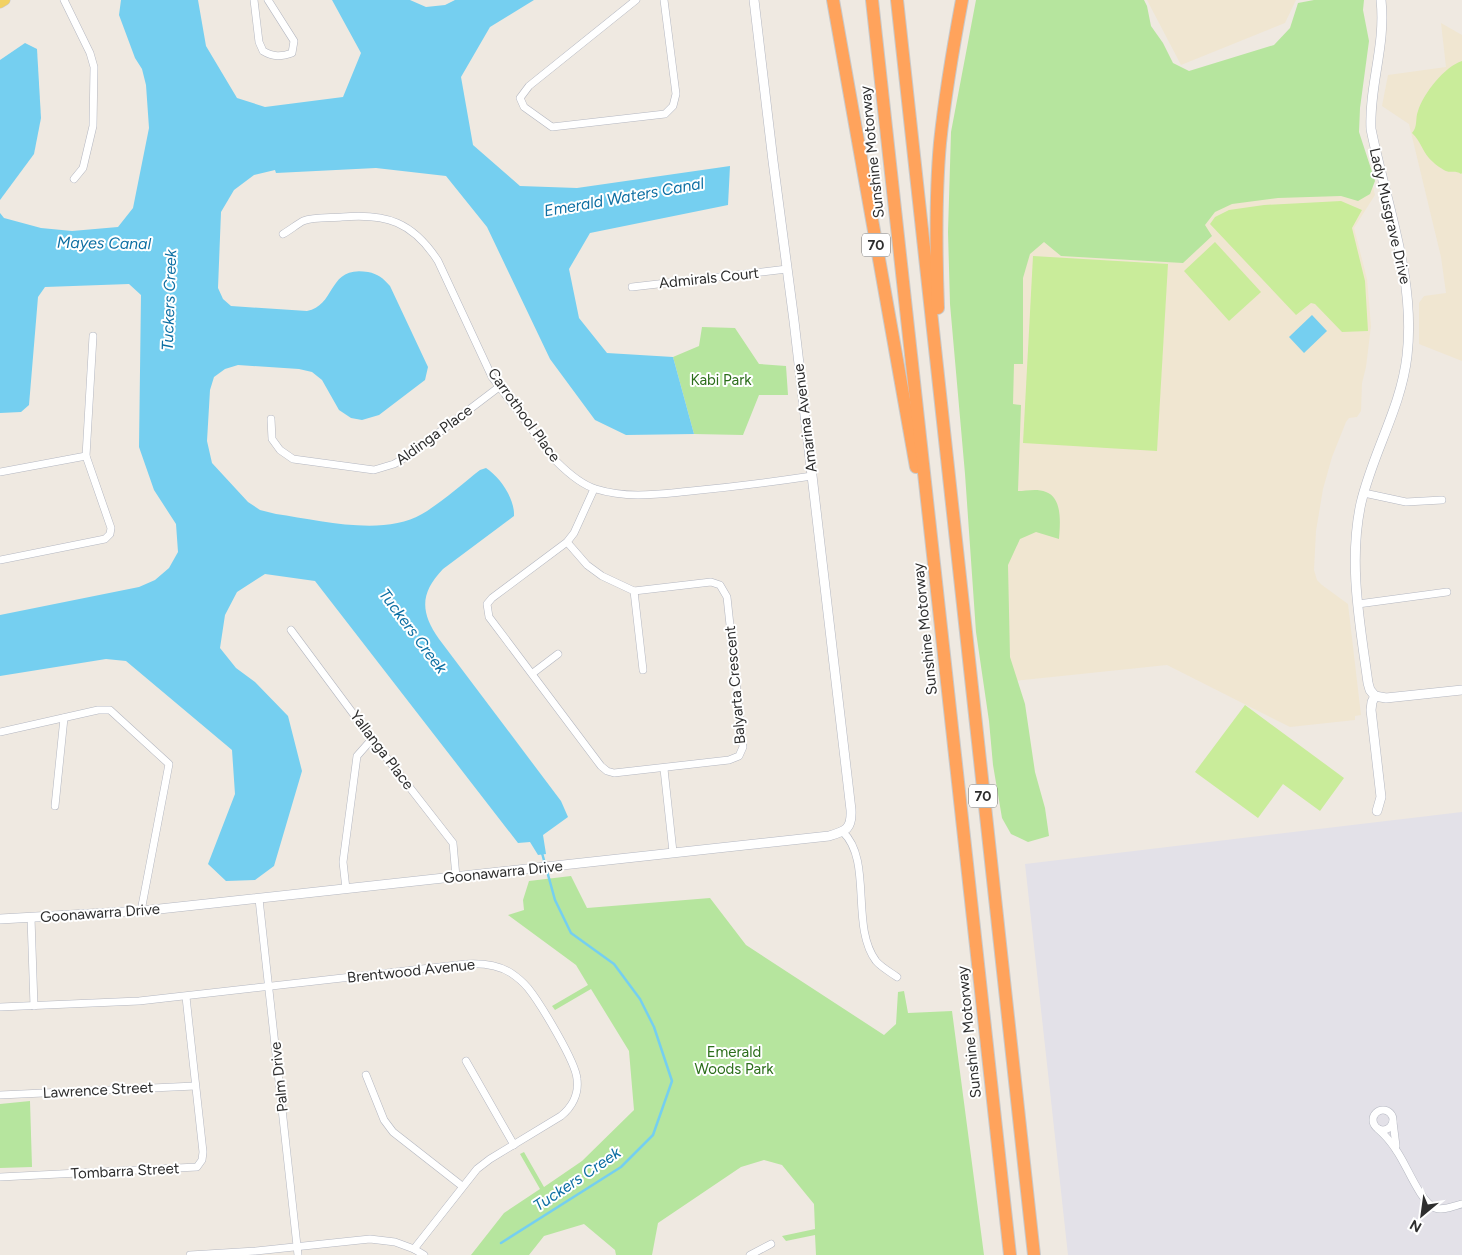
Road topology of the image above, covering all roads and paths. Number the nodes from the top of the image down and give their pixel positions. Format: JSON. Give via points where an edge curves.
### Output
{"nodes":[{"id":1,"x":5,"y":0,"type":"edge"},
{"id":2,"x":64,"y":0,"type":"edge"},
{"id":3,"x":254,"y":0,"type":"edge"},
{"id":4,"x":268,"y":0,"type":"edge"},
{"id":5,"x":636,"y":0,"type":"edge"},
{"id":6,"x":664,"y":0,"type":"edge"},
{"id":7,"x":754,"y":0,"type":"edge"},
{"id":8,"x":833,"y":0,"type":"edge"},
{"id":9,"x":872,"y":0,"type":"edge"},
{"id":10,"x":897,"y":0,"type":"edge"},
{"id":11,"x":962,"y":0,"type":"edge"},
{"id":12,"x":1381,"y":0,"type":"edge"},
{"id":13,"x":0,"y":3,"type":"edge"},
{"id":14,"x":74,"y":179,"type":"dead end"},
{"id":15,"x":283,"y":234,"type":"dead end"},
{"id":16,"x":787,"y":270,"type":"junction"},
{"id":17,"x":632,"y":287,"type":"dead end"},
{"id":18,"x":93,"y":336,"type":"dead end"},
{"id":19,"x":934,"y":337,"type":"junction"},
{"id":20,"x":499,"y":387,"type":"junction"},
{"id":21,"x":271,"y":419,"type":"dead end"},
{"id":22,"x":86,"y":456,"type":"junction"},
{"id":23,"x":0,"y":472,"type":"edge"},
{"id":24,"x":812,"y":476,"type":"junction"},
{"id":25,"x":925,"y":486,"type":"junction"},
{"id":26,"x":594,"y":489,"type":"junction"},
{"id":27,"x":1364,"y":493,"type":"junction"},
{"id":28,"x":1442,"y":500,"type":"dead end"},
{"id":29,"x":567,"y":542,"type":"junction"},
{"id":30,"x":0,"y":560,"type":"edge"},
{"id":31,"x":634,"y":591,"type":"junction"},
{"id":32,"x":1447,"y":592,"type":"dead end"},
{"id":33,"x":1358,"y":604,"type":"junction"},
{"id":34,"x":291,"y":630,"type":"dead end"},
{"id":35,"x":558,"y":654,"type":"dead end"},
{"id":36,"x":642,"y":670,"type":"dead end"},
{"id":37,"x":533,"y":673,"type":"junction"},
{"id":38,"x":1462,"y":690,"type":"edge"},
{"id":39,"x":1375,"y":696,"type":"junction"},
{"id":40,"x":64,"y":718,"type":"junction"},
{"id":41,"x":0,"y":732,"type":"edge"},
{"id":42,"x":372,"y":739,"type":"junction"},
{"id":43,"x":664,"y":769,"type":"junction"},
{"id":44,"x":55,"y":806,"type":"dead end"},
{"id":45,"x":1377,"y":810,"type":"dead end"},
{"id":46,"x":843,"y":832,"type":"junction"},
{"id":47,"x":674,"y":852,"type":"junction"},
{"id":48,"x":456,"y":877,"type":"junction"},
{"id":49,"x":346,"y":889,"type":"junction"},
{"id":50,"x":259,"y":899,"type":"junction"},
{"id":51,"x":141,"y":911,"type":"junction"},
{"id":52,"x":31,"y":918,"type":"junction"},
{"id":53,"x":0,"y":919,"type":"edge"},
{"id":54,"x":897,"y":978,"type":"dead end"},
{"id":55,"x":269,"y":986,"type":"junction"},
{"id":56,"x":186,"y":996,"type":"junction"},
{"id":57,"x":34,"y":1006,"type":"junction"},
{"id":58,"x":0,"y":1007,"type":"edge"},
{"id":59,"x":466,"y":1061,"type":"dead end"},
{"id":60,"x":366,"y":1075,"type":"dead end"},
{"id":61,"x":195,"y":1086,"type":"junction"},
{"id":62,"x":0,"y":1095,"type":"edge"},
{"id":63,"x":1393,"y":1121,"type":"junction"},
{"id":64,"x":1378,"y":1129,"type":"junction"},
{"id":65,"x":514,"y":1145,"type":"junction"},
{"id":66,"x":1396,"y":1149,"type":"junction"},
{"id":67,"x":0,"y":1177,"type":"edge"},
{"id":68,"x":462,"y":1186,"type":"junction"},
{"id":69,"x":1462,"y":1204,"type":"edge"},
{"id":70,"x":771,"y":1244,"type":"dead end"},
{"id":71,"x":298,"y":1247,"type":"junction"},
{"id":72,"x":414,"y":1249,"type":"junction"},
{"id":73,"x":217,"y":1254,"type":"edge"},
{"id":74,"x":190,"y":1255,"type":"edge"},
{"id":75,"x":298,"y":1255,"type":"edge"},
{"id":76,"x":424,"y":1255,"type":"edge"},
{"id":77,"x":750,"y":1255,"type":"edge"},
{"id":78,"x":1010,"y":1255,"type":"edge"},
{"id":79,"x":1034,"y":1255,"type":"edge"}],
"edges":[{"from":1,"to":13,"type":"main road"},
{"from":2,"to":14,"type":"street","via":[[94,67],[93,126],[83,168]]},
{"from":3,"to":4,"type":"street","via":[[263,52],[282,57],[292,53],[294,41]]},
{"from":5,"to":6,"type":"street","via":[[529,86],[520,98],[524,107],[552,127],[665,114],[673,106],[676,94]]},
{"from":7,"to":16,"type":"street","name":"Amarina Avenue"},
{"from":8,"to":25,"type":"highway","number":"70","via":[[917,476]]},
{"from":9,"to":25,"type":"highway","name":"Sunshine Motorway"},
{"from":10,"to":19,"type":"highway"},
{"from":11,"to":19,"type":"highway","number":"70","via":[[940,144],[936,219],[939,322]]},
{"from":12,"to":27,"type":"street","name":"Lady Musgrave Drive","via":[[1381,43],[1370,106],[1371,129],[1404,272],[1409,316],[1402,383]]},
{"from":15,"to":20,"type":"street","name":"Carrothool Place","via":[[305,220],[362,216],[382,217],[411,230],[428,245],[438,261]]},
{"from":16,"to":17,"type":"street","name":"Admirals Court"},
{"from":16,"to":24,"type":"street","name":"Amarina Avenue"},
{"from":18,"to":22,"type":"street"},
{"from":19,"to":79,"type":"highway","number":"70"},
{"from":20,"to":21,"type":"street","name":"Aldinga Place","via":[[408,456],[374,470],[293,458],[280,450],[272,439]]},
{"from":20,"to":26,"type":"street","name":"Carrothool Place","via":[[556,461]]},
{"from":22,"to":23,"type":"street"},
{"from":22,"to":30,"type":"street","via":[[111,528],[110,534],[105,539]]},
{"from":24,"to":26,"type":"street","name":"Carrothool Place","via":[[641,496]]},
{"from":24,"to":46,"type":"street","name":"Amarina Avenue","via":[[851,810],[851,822]]},
{"from":25,"to":78,"type":"highway","name":"Sunshine Motorway","number":"70"},
{"from":26,"to":29,"type":"street","name":"Balyarta Crescent"},
{"from":27,"to":28,"type":"street","via":[[1406,502]]},
{"from":27,"to":33,"type":"street","name":"Lady Musgrave Drive","via":[[1355,554]]},
{"from":29,"to":31,"type":"street","via":[[587,566]]},
{"from":29,"to":37,"type":"street","name":"Balyarta Crescent","via":[[487,604],[489,617]]},
{"from":31,"to":36,"type":"street"},
{"from":31,"to":43,"type":"street","name":"Balyarta Crescent","via":[[711,582],[720,585],[726,597],[743,747],[740,756]]},
{"from":32,"to":33,"type":"street"},
{"from":33,"to":39,"type":"street","name":"Lady Musgrave Drive","via":[[1368,683]]},
{"from":34,"to":42,"type":"street","name":"Yallanga Place"},
{"from":35,"to":37,"type":"street"},
{"from":37,"to":43,"type":"street","name":"Balyarta Crescent","via":[[607,771]]},
{"from":38,"to":39,"type":"street","via":[[1386,698]]},
{"from":39,"to":45,"type":"street","name":"Lady Musgrave Drive","via":[[1371,710],[1381,797]]},
{"from":40,"to":41,"type":"street"},
{"from":40,"to":44,"type":"street"},
{"from":40,"to":51,"type":"street","via":[[110,710],[169,764]]},
{"from":42,"to":48,"type":"street","name":"Yallanga Place","via":[[453,843]]},
{"from":42,"to":49,"type":"street","via":[[357,756],[343,862]]},
{"from":43,"to":47,"type":"street"},
{"from":46,"to":47,"type":"street","name":"Goonawarra Drive"},
{"from":46,"to":54,"type":"street","via":[[854,846],[867,944],[876,961]]},
{"from":47,"to":48,"type":"street","name":"Goonawarra Drive"},
{"from":48,"to":49,"type":"street","name":"Goonawarra Drive"},
{"from":49,"to":50,"type":"street","name":"Goonawarra Drive"},
{"from":50,"to":51,"type":"street","name":"Goonawarra Drive"},
{"from":50,"to":55,"type":"street","name":"Palm Drive"},
{"from":51,"to":52,"type":"street","name":"Goonawarra Drive"},
{"from":52,"to":53,"type":"street","name":"Goonawarra Drive"},
{"from":52,"to":57,"type":"street"},
{"from":55,"to":56,"type":"street","name":"Brentwood Avenue"},
{"from":55,"to":65,"type":"street","name":"Brentwood Avenue","via":[[473,964],[496,966],[512,974],[534,996],[571,1060],[578,1080],[576,1094],[566,1112]]},
{"from":55,"to":71,"type":"street","name":"Palm Drive"},
{"from":56,"to":57,"type":"street","name":"Brentwood Avenue"},
{"from":56,"to":61,"type":"street","name":"Tombarra Street"},
{"from":57,"to":58,"type":"street","name":"Brentwood Avenue"},
{"from":59,"to":65,"type":"street"},
{"from":60,"to":68,"type":"street","via":[[384,1120],[393,1132]]},
{"from":61,"to":62,"type":"street","name":"Lawrence Street"},
{"from":61,"to":67,"type":"street","name":"Tombarra Street","via":[[203,1152],[197,1167]]},
{"from":63,"to":64,"type":"street","via":[[1388,1129]]},
{"from":63,"to":64,"type":"street","via":[[1388,1112],[1377,1112],[1373,1121]]},
{"from":63,"to":66,"type":"street"},
{"from":64,"to":66,"type":"street"},
{"from":65,"to":68,"type":"street","name":"Brentwood Avenue","via":[[482,1164]]},
{"from":66,"to":69,"type":"street","via":[[1430,1204],[1441,1209]]},
{"from":68,"to":72,"type":"street","name":"Brentwood Avenue"},
{"from":70,"to":77,"type":"street"},
{"from":71,"to":72,"type":"street","via":[[378,1239]]},
{"from":71,"to":73,"type":"street"},
{"from":71,"to":75,"type":"street","name":"Palm Drive"},
{"from":72,"to":76,"type":"street"},
{"from":73,"to":74,"type":"street"}]}
